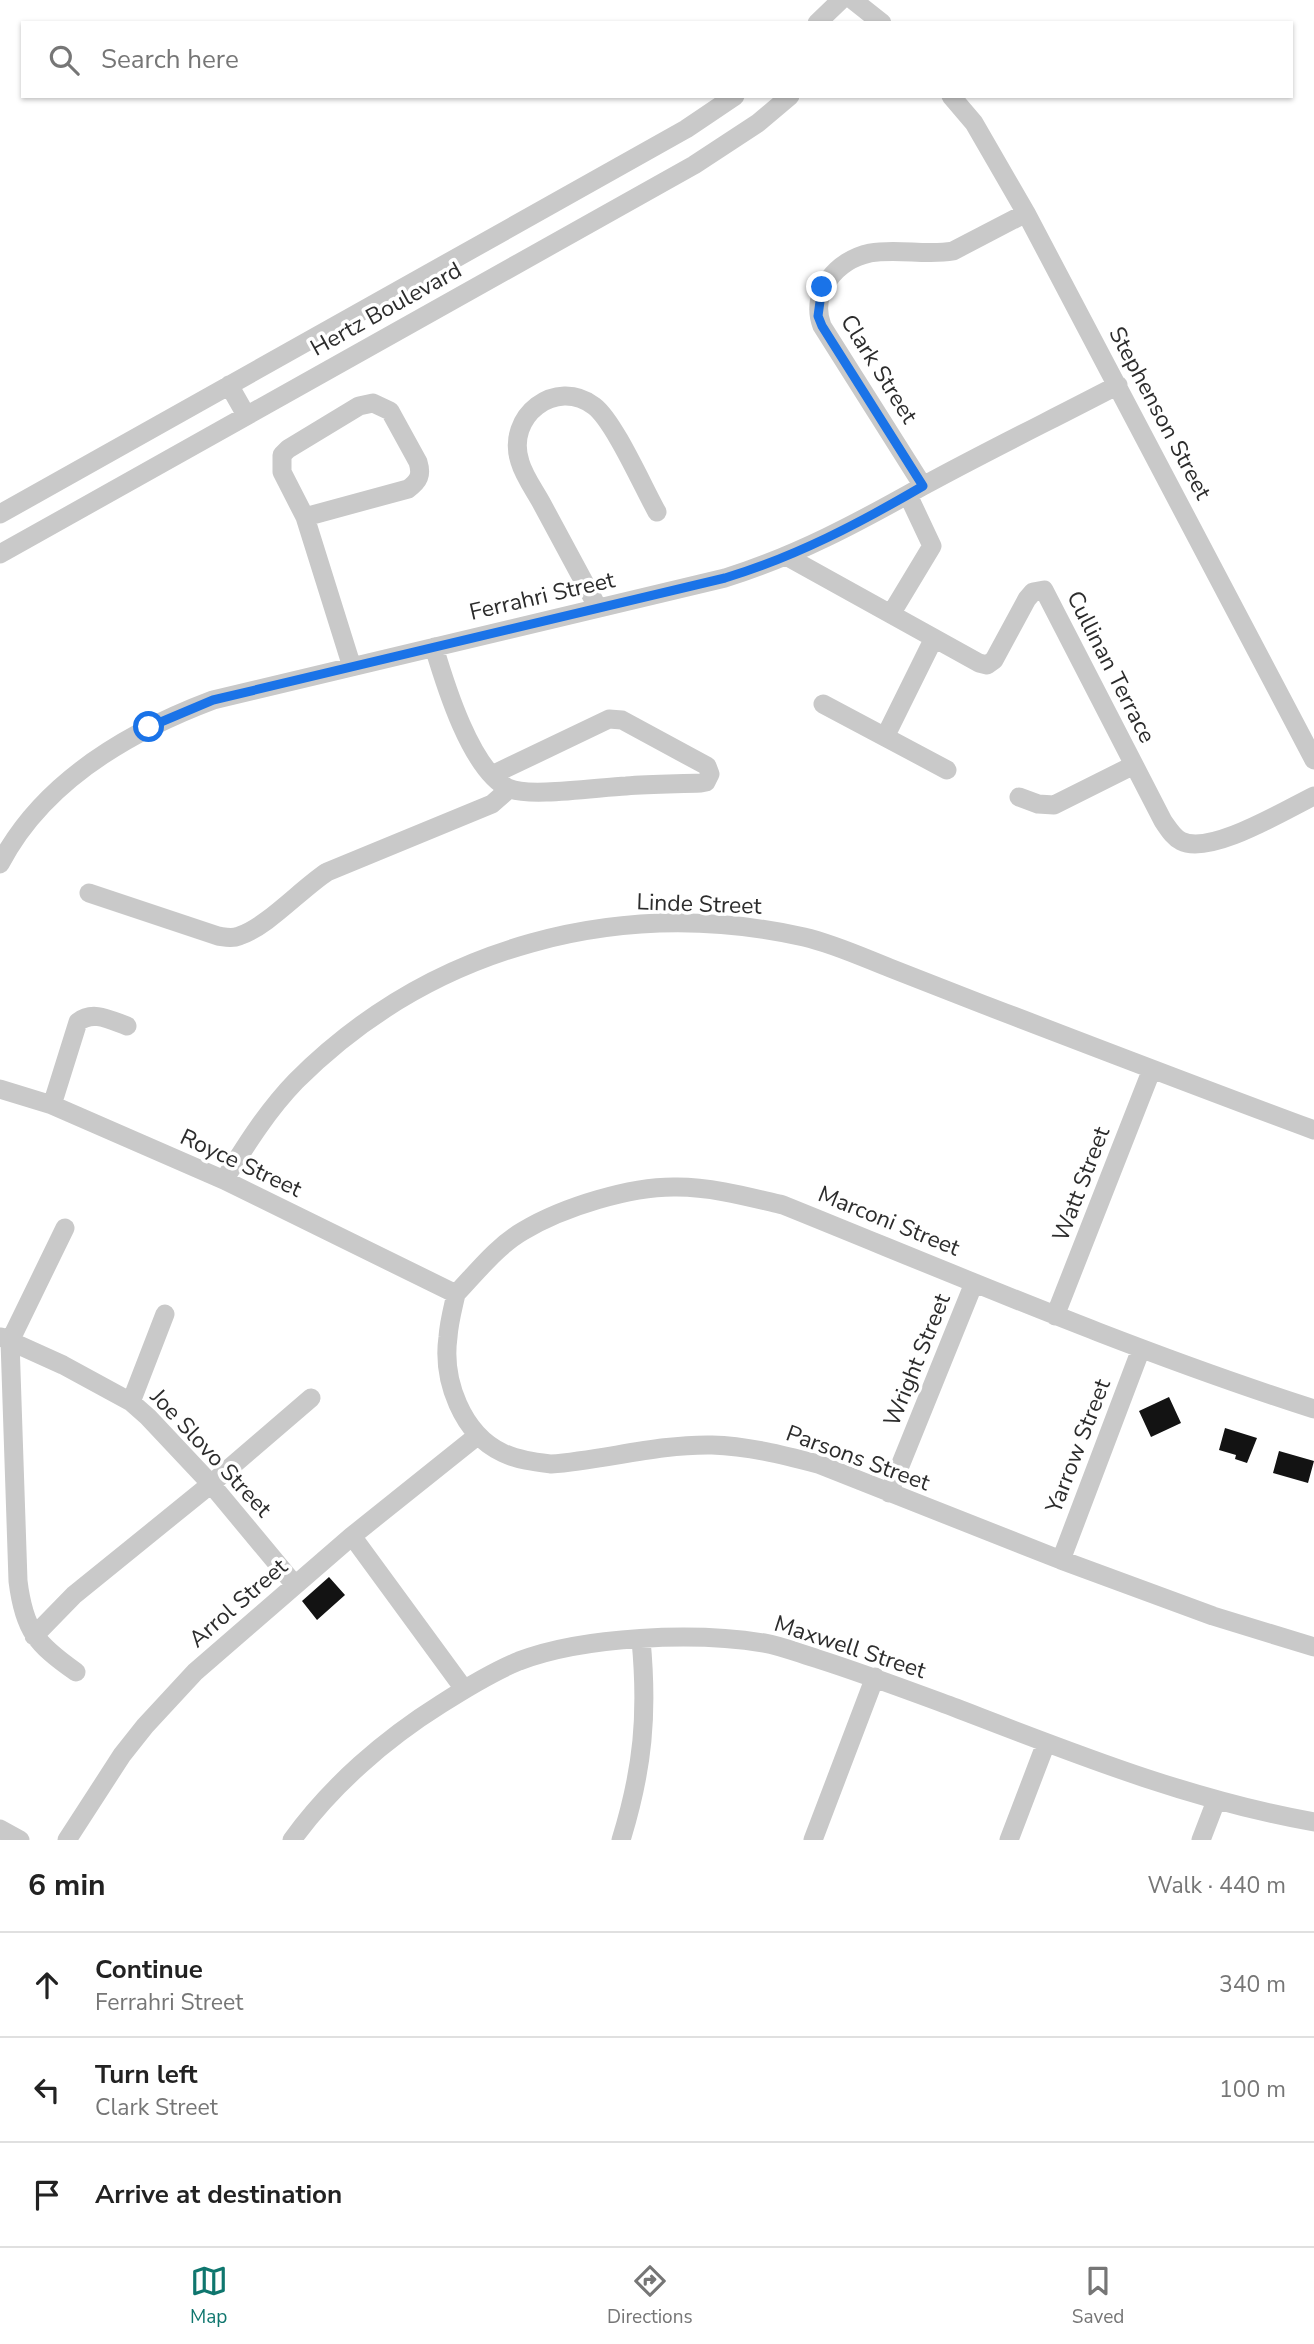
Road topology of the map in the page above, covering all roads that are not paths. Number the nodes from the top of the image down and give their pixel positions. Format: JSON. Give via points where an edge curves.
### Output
{"nodes":[{"id":1,"x":841,"y":0,"type":"edge"},
{"id":2,"x":853,"y":0,"type":"edge"},
{"id":3,"x":876,"y":15,"type":"edge"},
{"id":4,"x":819,"y":21,"type":"edge"},
{"id":5,"x":732,"y":98,"type":"edge"},
{"id":6,"x":788,"y":98,"type":"edge"},
{"id":7,"x":953,"y":98,"type":"edge"},
{"id":8,"x":1026,"y":213,"type":"junction"},
{"id":9,"x":229,"y":385,"type":"junction"},
{"id":10,"x":1118,"y":385,"type":"junction"},
{"id":11,"x":246,"y":415,"type":"junction"},
{"id":12,"x":916,"y":491,"type":"junction"},
{"id":13,"x":657,"y":512,"type":"dead end"},
{"id":14,"x":0,"y":514,"type":"edge"},
{"id":15,"x":305,"y":517,"type":"junction"},
{"id":16,"x":0,"y":554,"type":"edge"},
{"id":17,"x":786,"y":556,"type":"junction"},
{"id":18,"x":598,"y":608,"type":"junction"},
{"id":19,"x":891,"y":614,"type":"junction"},
{"id":20,"x":934,"y":638,"type":"junction"},
{"id":21,"x":433,"y":647,"type":"junction"},
{"id":22,"x":352,"y":667,"type":"junction"},
{"id":23,"x":823,"y":704,"type":"dead end"},
{"id":24,"x":885,"y":737,"type":"junction"},
{"id":25,"x":1314,"y":760,"type":"edge"},
{"id":26,"x":1134,"y":765,"type":"junction"},
{"id":27,"x":947,"y":770,"type":"dead end"},
{"id":28,"x":492,"y":775,"type":"junction"},
{"id":29,"x":509,"y":789,"type":"junction"},
{"id":30,"x":1314,"y":796,"type":"edge"},
{"id":31,"x":1019,"y":797,"type":"dead end"},
{"id":32,"x":0,"y":864,"type":"edge"},
{"id":33,"x":89,"y":893,"type":"dead end"},
{"id":34,"x":127,"y":1026,"type":"dead end"},
{"id":35,"x":1152,"y":1069,"type":"junction"},
{"id":36,"x":0,"y":1090,"type":"edge"},
{"id":37,"x":52,"y":1105,"type":"junction"},
{"id":38,"x":1314,"y":1130,"type":"edge"},
{"id":39,"x":224,"y":1180,"type":"junction"},
{"id":40,"x":65,"y":1228,"type":"dead end"},
{"id":41,"x":974,"y":1283,"type":"junction"},
{"id":42,"x":456,"y":1294,"type":"junction"},
{"id":43,"x":166,"y":1314,"type":"dead end"},
{"id":44,"x":1055,"y":1316,"type":"junction"},
{"id":45,"x":5,"y":1338,"type":"edge"},
{"id":46,"x":1141,"y":1349,"type":"junction"},
{"id":47,"x":311,"y":1398,"type":"dead end"},
{"id":48,"x":131,"y":1402,"type":"junction"},
{"id":49,"x":1314,"y":1409,"type":"edge"},
{"id":50,"x":477,"y":1436,"type":"junction"},
{"id":51,"x":211,"y":1483,"type":"junction"},
{"id":52,"x":889,"y":1493,"type":"junction"},
{"id":53,"x":352,"y":1536,"type":"junction"},
{"id":54,"x":1061,"y":1560,"type":"junction"},
{"id":55,"x":295,"y":1586,"type":"junction"},
{"id":56,"x":34,"y":1636,"type":"junction"},
{"id":57,"x":642,"y":1640,"type":"junction"},
{"id":58,"x":1314,"y":1647,"type":"edge"},
{"id":59,"x":76,"y":1672,"type":"dead end"},
{"id":60,"x":875,"y":1677,"type":"junction"},
{"id":61,"x":464,"y":1689,"type":"junction"},
{"id":62,"x":1046,"y":1743,"type":"junction"},
{"id":63,"x":1216,"y":1801,"type":"junction"},
{"id":64,"x":1314,"y":1822,"type":"edge"},
{"id":65,"x":0,"y":1829,"type":"edge"},
{"id":66,"x":20,"y":1840,"type":"edge"},
{"id":67,"x":67,"y":1840,"type":"edge"},
{"id":68,"x":292,"y":1840,"type":"edge"},
{"id":69,"x":621,"y":1840,"type":"edge"},
{"id":70,"x":813,"y":1840,"type":"edge"},
{"id":71,"x":1009,"y":1840,"type":"edge"},
{"id":72,"x":1202,"y":1840,"type":"edge"}],
"edges":[{"from":1,"to":4,"type":"street"},
{"from":2,"to":3,"type":"street"},
{"from":5,"to":9,"type":"street","name":"Hertz Boulevard","via":[[674,136]]},
{"from":6,"to":11,"type":"street","name":"Hertz Boulevard","via":[[694,165]]},
{"from":7,"to":8,"type":"street","name":"Stephenson Street","via":[[974,123]]},
{"from":8,"to":10,"type":"street","name":"Stephenson Street"},
{"from":8,"to":12,"type":"street","name":"Clark Street","via":[[953,251],[867,253],[840,268],[822,287],[818,316],[822,326]]},
{"from":9,"to":11,"type":"street"},
{"from":9,"to":14,"type":"street","name":"Hertz Boulevard"},
{"from":10,"to":12,"type":"street","name":"Ferrahri Street"},
{"from":10,"to":25,"type":"street","name":"Stephenson Street"},
{"from":11,"to":16,"type":"street","name":"Hertz Boulevard"},
{"from":12,"to":17,"type":"street","name":"Ferrahri Street"},
{"from":12,"to":19,"type":"street","via":[[932,546]]},
{"from":13,"to":18,"type":"street","via":[[610,425],[594,406],[562,397],[534,406],[519,433],[520,461]]},
{"from":15,"to":15,"type":"street","via":[[282,472],[282,455],[359,406],[373,404],[390,411],[418,462],[416,483]]},
{"from":15,"to":22,"type":"street"},
{"from":17,"to":18,"type":"street","name":"Ferrahri Street","via":[[725,578]]},
{"from":17,"to":19,"type":"street"},
{"from":18,"to":21,"type":"street","name":"Ferrahri Street"},
{"from":19,"to":20,"type":"street"},
{"from":20,"to":24,"type":"street"},
{"from":20,"to":26,"type":"street","name":"Cullinan Terrace","via":[[987,665],[1027,599],[1044,590]]},
{"from":21,"to":22,"type":"street","name":"Ferrahri Street"},
{"from":21,"to":28,"type":"street","via":[[451,702]]},
{"from":22,"to":32,"type":"street","name":"Ferrahri Street","via":[[213,700],[149,727],[81,768],[54,792]]},
{"from":23,"to":24,"type":"street"},
{"from":24,"to":27,"type":"street"},
{"from":26,"to":30,"type":"street","name":"Cullinan Terrace","via":[[1172,834],[1192,845],[1222,841]]},
{"from":26,"to":31,"type":"street","name":"Cullinan Terrace","via":[[1054,805]]},
{"from":28,"to":29,"type":"street"},
{"from":28,"to":29,"type":"street","via":[[609,719],[622,720],[707,766],[710,774],[701,783],[537,792]]},
{"from":29,"to":33,"type":"street","via":[[492,804],[327,872],[265,921],[235,938]]},
{"from":34,"to":37,"type":"street","via":[[98,1016],[86,1016],[78,1023]]},
{"from":35,"to":38,"type":"street","name":"Linde Street"},
{"from":35,"to":39,"type":"street","name":"Linde Street","via":[[807,938],[725,925],[613,927],[557,935],[471,962],[439,976],[379,1014],[295,1083],[260,1124]]},
{"from":35,"to":44,"type":"street","name":"Watt Street"},
{"from":36,"to":37,"type":"street","name":"Royce Street"},
{"from":37,"to":39,"type":"street","name":"Royce Street"},
{"from":39,"to":42,"type":"street","name":"Royce Street"},
{"from":40,"to":45,"type":"street"},
{"from":41,"to":42,"type":"street","name":"Marconi Street","via":[[783,1205],[676,1186],[587,1203],[522,1231]]},
{"from":41,"to":44,"type":"street","name":"Marconi Street"},
{"from":41,"to":52,"type":"street","name":"Wright Street"},
{"from":42,"to":50,"type":"street","name":"Parsons Street","via":[[447,1339],[448,1366],[453,1391]]},
{"from":43,"to":48,"type":"street"},
{"from":44,"to":46,"type":"street","name":"Marconi Street"},
{"from":45,"to":48,"type":"street","name":"Joe Slovo Street"},
{"from":45,"to":56,"type":"street","via":[[18,1581],[25,1620]]},
{"from":46,"to":49,"type":"street","name":"Marconi Street"},
{"from":46,"to":54,"type":"street","name":"Yarrow Street"},
{"from":47,"to":51,"type":"street"},
{"from":48,"to":51,"type":"street","name":"Joe Slovo Street"},
{"from":50,"to":52,"type":"street","name":"Parsons Street","via":[[503,1453],[551,1464],[699,1446],[741,1447],[818,1464]]},
{"from":50,"to":53,"type":"street","name":"Arrol Street"},
{"from":51,"to":55,"type":"street","name":"Joe Slovo Street"},
{"from":51,"to":56,"type":"street","via":[[74,1595]]},
{"from":52,"to":54,"type":"street","name":"Parsons Street"},
{"from":53,"to":55,"type":"street","name":"Arrol Street"},
{"from":53,"to":61,"type":"street"},
{"from":54,"to":58,"type":"street","name":"Parsons Street","via":[[1213,1616]]},
{"from":55,"to":67,"type":"street","name":"Arrol Street","via":[[195,1672],[145,1726]]},
{"from":56,"to":59,"type":"street"},
{"from":57,"to":60,"type":"street","name":"Maxwell Street","via":[[767,1643]]},
{"from":57,"to":61,"type":"street","name":"Maxwell Street","via":[[571,1646],[521,1660]]},
{"from":57,"to":69,"type":"street","via":[[645,1686],[640,1764]]},
{"from":60,"to":62,"type":"street","name":"Maxwell Street"},
{"from":60,"to":70,"type":"street"},
{"from":61,"to":68,"type":"street","name":"Maxwell Street","via":[[381,1747],[309,1817]]},
{"from":62,"to":63,"type":"street","name":"Maxwell Street"},
{"from":62,"to":71,"type":"street"},
{"from":63,"to":64,"type":"street","name":"Maxwell Street"},
{"from":63,"to":72,"type":"street"},
{"from":65,"to":66,"type":"street"}]}
